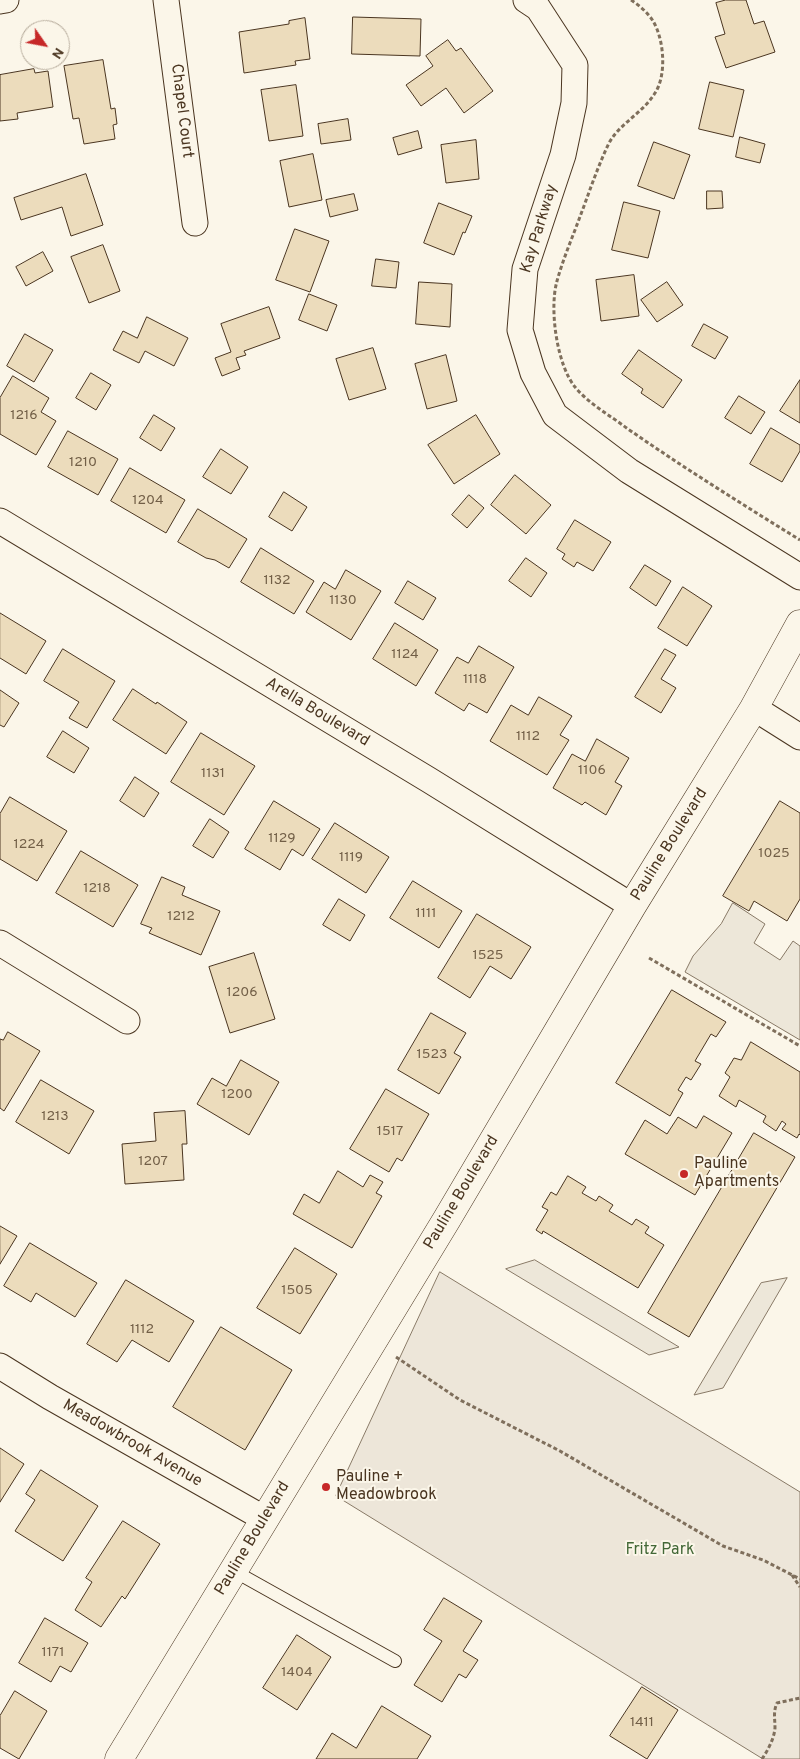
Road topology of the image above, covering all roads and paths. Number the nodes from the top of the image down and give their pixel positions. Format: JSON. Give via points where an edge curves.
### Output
{"nodes":[{"id":1,"x":6,"y":0,"type":"edge"},
{"id":2,"x":166,"y":0,"type":"edge"},
{"id":3,"x":526,"y":0,"type":"edge"},
{"id":4,"x":631,"y":0,"type":"edge"},
{"id":5,"x":0,"y":1,"type":"edge"},
{"id":6,"x":195,"y":223,"type":"dead end"},
{"id":7,"x":0,"y":521,"type":"edge"},
{"id":8,"x":800,"y":540,"type":"edge"},
{"id":9,"x":800,"y":577,"type":"edge"},
{"id":10,"x":800,"y":624,"type":"edge"},
{"id":11,"x":754,"y":708,"type":"junction"},
{"id":12,"x":800,"y":737,"type":"edge"},
{"id":13,"x":632,"y":906,"type":"junction"},
{"id":14,"x":0,"y":942,"type":"edge"},
{"id":15,"x":649,"y":958,"type":"dead end"},
{"id":16,"x":127,"y":1021,"type":"dead end"},
{"id":17,"x":800,"y":1046,"type":"edge"},
{"id":18,"x":408,"y":1363,"type":"dead end"},
{"id":19,"x":0,"y":1366,"type":"edge"},
{"id":20,"x":265,"y":1519,"type":"junction"},
{"id":21,"x":234,"y":1570,"type":"junction"},
{"id":22,"x":791,"y":1574,"type":"junction"},
{"id":23,"x":800,"y":1579,"type":"edge"},
{"id":24,"x":800,"y":1587,"type":"edge"},
{"id":25,"x":395,"y":1661,"type":"dead end"},
{"id":26,"x":800,"y":1698,"type":"edge"},
{"id":27,"x":119,"y":1759,"type":"edge"},
{"id":28,"x":762,"y":1759,"type":"edge"}],
"edges":[{"from":1,"to":5,"type":"street"},
{"from":2,"to":6,"type":"street","name":"Chapel Court"},
{"from":3,"to":9,"type":"street","name":"Kay Parkway","via":[[538,8],[575,65],[574,103],[563,155],[525,269],[520,330],[533,373],[555,415],[629,471]]},
{"from":4,"to":8,"type":"path","via":[[653,21],[662,47],[664,67],[656,92],[610,142],[556,283],[553,328],[562,361],[574,386],[592,403],[659,451]]},
{"from":7,"to":13,"type":"street","name":"Arella Boulevard"},
{"from":10,"to":11,"type":"street","name":"Pauline Boulevard"},
{"from":11,"to":12,"type":"street"},
{"from":11,"to":13,"type":"street","name":"Pauline Boulevard"},
{"from":13,"to":20,"type":"street","name":"Pauline Boulevard"},
{"from":14,"to":16,"type":"street"},
{"from":15,"to":17,"type":"path"},
{"from":18,"to":22,"type":"path","via":[[460,1400],[560,1451],[723,1546]]},
{"from":19,"to":20,"type":"street","name":"Meadowbrook Avenue"},
{"from":20,"to":21,"type":"street","name":"Pauline Boulevard"},
{"from":21,"to":25,"type":"lane"},
{"from":21,"to":27,"type":"street","name":"Pauline Boulevard"},
{"from":22,"to":23,"type":"path"},
{"from":22,"to":24,"type":"path"},
{"from":26,"to":28,"type":"path","via":[[777,1703],[775,1729]]}]}
